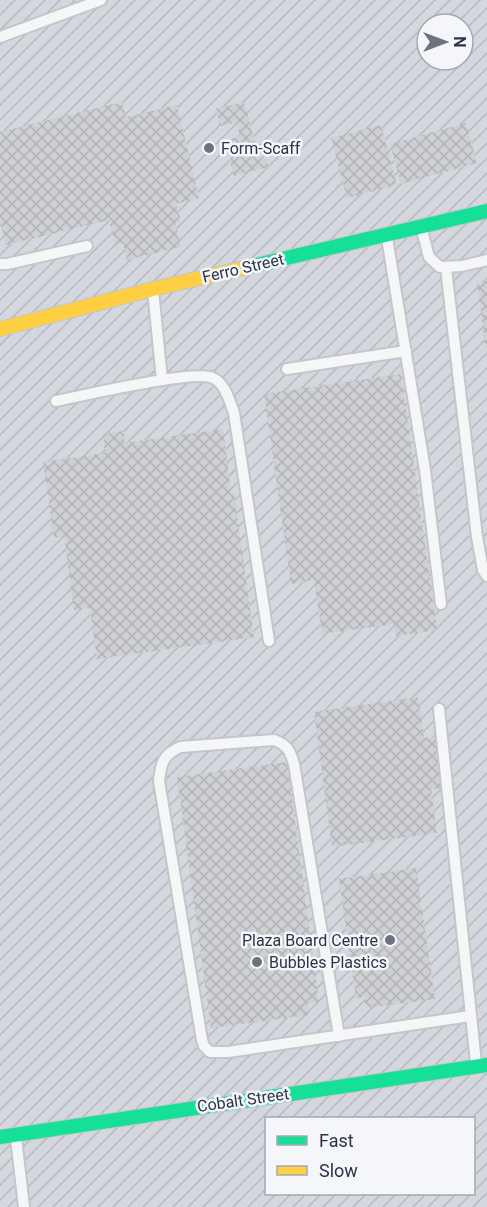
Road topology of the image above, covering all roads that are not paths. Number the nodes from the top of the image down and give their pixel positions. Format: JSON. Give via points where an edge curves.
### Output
{"nodes":[{"id":1,"x":101,"y":0,"type":"edge"},
{"id":2,"x":0,"y":37,"type":"edge"},
{"id":3,"x":487,"y":211,"type":"edge"},
{"id":4,"x":421,"y":226,"type":"junction"},
{"id":5,"x":387,"y":234,"type":"junction"},
{"id":6,"x":87,"y":246,"type":"dead end"},
{"id":7,"x":487,"y":260,"type":"edge"},
{"id":8,"x":0,"y":264,"type":"edge"},
{"id":9,"x":446,"y":268,"type":"junction"},
{"id":10,"x":153,"y":289,"type":"junction"},
{"id":11,"x":0,"y":329,"type":"edge"},
{"id":12,"x":406,"y":351,"type":"junction"},
{"id":13,"x":287,"y":369,"type":"dead end"},
{"id":14,"x":162,"y":380,"type":"junction"},
{"id":15,"x":56,"y":401,"type":"dead end"},
{"id":16,"x":487,"y":576,"type":"edge"},
{"id":17,"x":441,"y":603,"type":"dead end"},
{"id":18,"x":269,"y":641,"type":"dead end"},
{"id":19,"x":439,"y":709,"type":"dead end"},
{"id":20,"x":470,"y":1016,"type":"junction"},
{"id":21,"x":339,"y":1036,"type":"junction"},
{"id":22,"x":482,"y":1066,"type":"edge"},
{"id":23,"x":16,"y":1135,"type":"junction"},
{"id":24,"x":0,"y":1137,"type":"edge"},
{"id":25,"x":24,"y":1207,"type":"edge"}],
"edges":[{"from":1,"to":2,"type":"lane"},
{"from":3,"to":4,"type":"street","name":"Ferro Street"},
{"from":4,"to":5,"type":"street","name":"Ferro Street"},
{"from":4,"to":9,"type":"lane","via":[[429,257]]},
{"from":5,"to":10,"type":"street","name":"Ferro Street"},
{"from":5,"to":12,"type":"lane"},
{"from":6,"to":8,"type":"lane"},
{"from":7,"to":9,"type":"lane"},
{"from":9,"to":16,"type":"lane","via":[[477,537]]},
{"from":10,"to":11,"type":"street","name":"Ferro Street"},
{"from":10,"to":14,"type":"lane"},
{"from":12,"to":13,"type":"lane"},
{"from":12,"to":17,"type":"lane"},
{"from":14,"to":15,"type":"lane"},
{"from":14,"to":18,"type":"lane","via":[[211,376],[223,388],[234,413]]},
{"from":19,"to":20,"type":"lane"},
{"from":20,"to":21,"type":"lane"},
{"from":20,"to":22,"type":"lane"},
{"from":21,"to":21,"type":"lane","via":[[216,1054],[204,1046],[159,781],[161,763],[168,752],[180,747],[274,740],[290,749]]},
{"from":22,"to":23,"type":"street","name":"Cobalt Street"},
{"from":23,"to":24,"type":"street","name":"Cobalt Street"},
{"from":23,"to":25,"type":"lane"}]}
